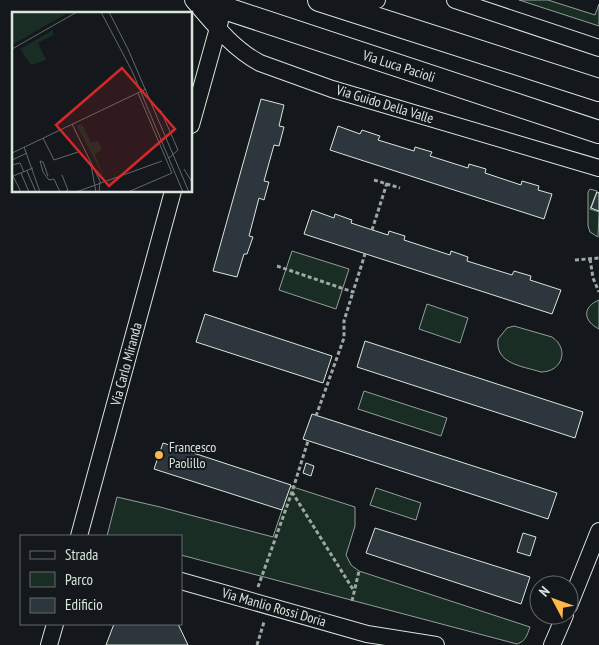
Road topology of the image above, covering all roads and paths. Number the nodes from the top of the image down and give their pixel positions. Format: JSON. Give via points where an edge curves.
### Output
{"nodes":[{"id":1,"x":193,"y":0,"type":"edge"},
{"id":2,"x":200,"y":0,"type":"edge"},
{"id":3,"x":319,"y":0,"type":"edge"},
{"id":4,"x":377,"y":0,"type":"edge"},
{"id":5,"x":455,"y":0,"type":"edge"},
{"id":6,"x":343,"y":8,"type":"junction"},
{"id":7,"x":222,"y":12,"type":"edge"},
{"id":8,"x":599,"y":48,"type":"edge"},
{"id":9,"x":599,"y":90,"type":"edge"},
{"id":10,"x":192,"y":121,"type":"edge"},
{"id":11,"x":599,"y":132,"type":"edge"},
{"id":12,"x":599,"y":168,"type":"edge"},
{"id":13,"x":374,"y":180,"type":"dead end"},
{"id":14,"x":387,"y":184,"type":"junction"},
{"id":15,"x":400,"y":188,"type":"dead end"},
{"id":16,"x":173,"y":192,"type":"edge"},
{"id":17,"x":372,"y":230,"type":"dead end"},
{"id":18,"x":365,"y":254,"type":"dead end"},
{"id":19,"x":599,"y":258,"type":"edge"},
{"id":20,"x":590,"y":259,"type":"junction"},
{"id":21,"x":575,"y":260,"type":"dead end"},
{"id":22,"x":277,"y":266,"type":"dead end"},
{"id":23,"x":353,"y":292,"type":"junction"},
{"id":24,"x":599,"y":292,"type":"edge"},
{"id":25,"x":316,"y":416,"type":"dead end"},
{"id":26,"x":308,"y":441,"type":"dead end"},
{"id":27,"x":292,"y":492,"type":"junction"},
{"id":28,"x":599,"y":531,"type":"edge"},
{"id":29,"x":79,"y":535,"type":"edge"},
{"id":30,"x":359,"y":571,"type":"dead end"},
{"id":31,"x":182,"y":581,"type":"edge"},
{"id":32,"x":579,"y":581,"type":"edge"},
{"id":33,"x":354,"y":591,"type":"junction"},
{"id":34,"x":352,"y":601,"type":"dead end"},
{"id":35,"x":262,"y":603,"type":"junction"},
{"id":36,"x":55,"y":625,"type":"edge"},
{"id":37,"x":561,"y":625,"type":"edge"},
{"id":38,"x":367,"y":634,"type":"junction"},
{"id":39,"x":49,"y":645,"type":"edge"},
{"id":40,"x":257,"y":645,"type":"edge"},
{"id":41,"x":388,"y":645,"type":"edge"},
{"id":42,"x":436,"y":645,"type":"edge"},
{"id":43,"x":552,"y":645,"type":"edge"}],
"edges":[{"from":1,"to":7,"type":"street","name":"Via Guido Della Valle"},
{"from":2,"to":7,"type":"main road","name":"Via Luca Pacioli"},
{"from":3,"to":6,"type":"main road"},
{"from":4,"to":6,"type":"street"},
{"from":5,"to":8,"type":"street"},
{"from":6,"to":9,"type":"main road"},
{"from":7,"to":10,"type":"street"},
{"from":7,"to":11,"type":"main road","name":"Via Luca Pacioli"},
{"from":7,"to":12,"type":"street","name":"Via Guido Della Valle","via":[[250,58],[260,63],[332,88]]},
{"from":13,"to":14,"type":"path"},
{"from":14,"to":15,"type":"path"},
{"from":14,"to":17,"type":"path"},
{"from":16,"to":29,"type":"street","name":"Via Carlo Miranda"},
{"from":18,"to":23,"type":"path"},
{"from":19,"to":20,"type":"path"},
{"from":20,"to":21,"type":"path"},
{"from":20,"to":24,"type":"path"},
{"from":22,"to":23,"type":"path"},
{"from":23,"to":25,"type":"path","via":[[344,321],[344,338]]},
{"from":26,"to":27,"type":"path"},
{"from":27,"to":33,"type":"path"},
{"from":27,"to":35,"type":"path"},
{"from":28,"to":32,"type":"street"},
{"from":30,"to":33,"type":"path"},
{"from":31,"to":35,"type":"street","name":"Via Manlio Rossi Doria"},
{"from":33,"to":34,"type":"path"},
{"from":35,"to":38,"type":"street","name":"Via Manlio Rossi Doria"},
{"from":35,"to":40,"type":"path"},
{"from":36,"to":39,"type":"street"},
{"from":37,"to":43,"type":"street"},
{"from":38,"to":41,"type":"street","name":"Via Manlio Rossi Doria"},
{"from":38,"to":42,"type":"street","name":"Via Manlio Rossi Doria"}]}
